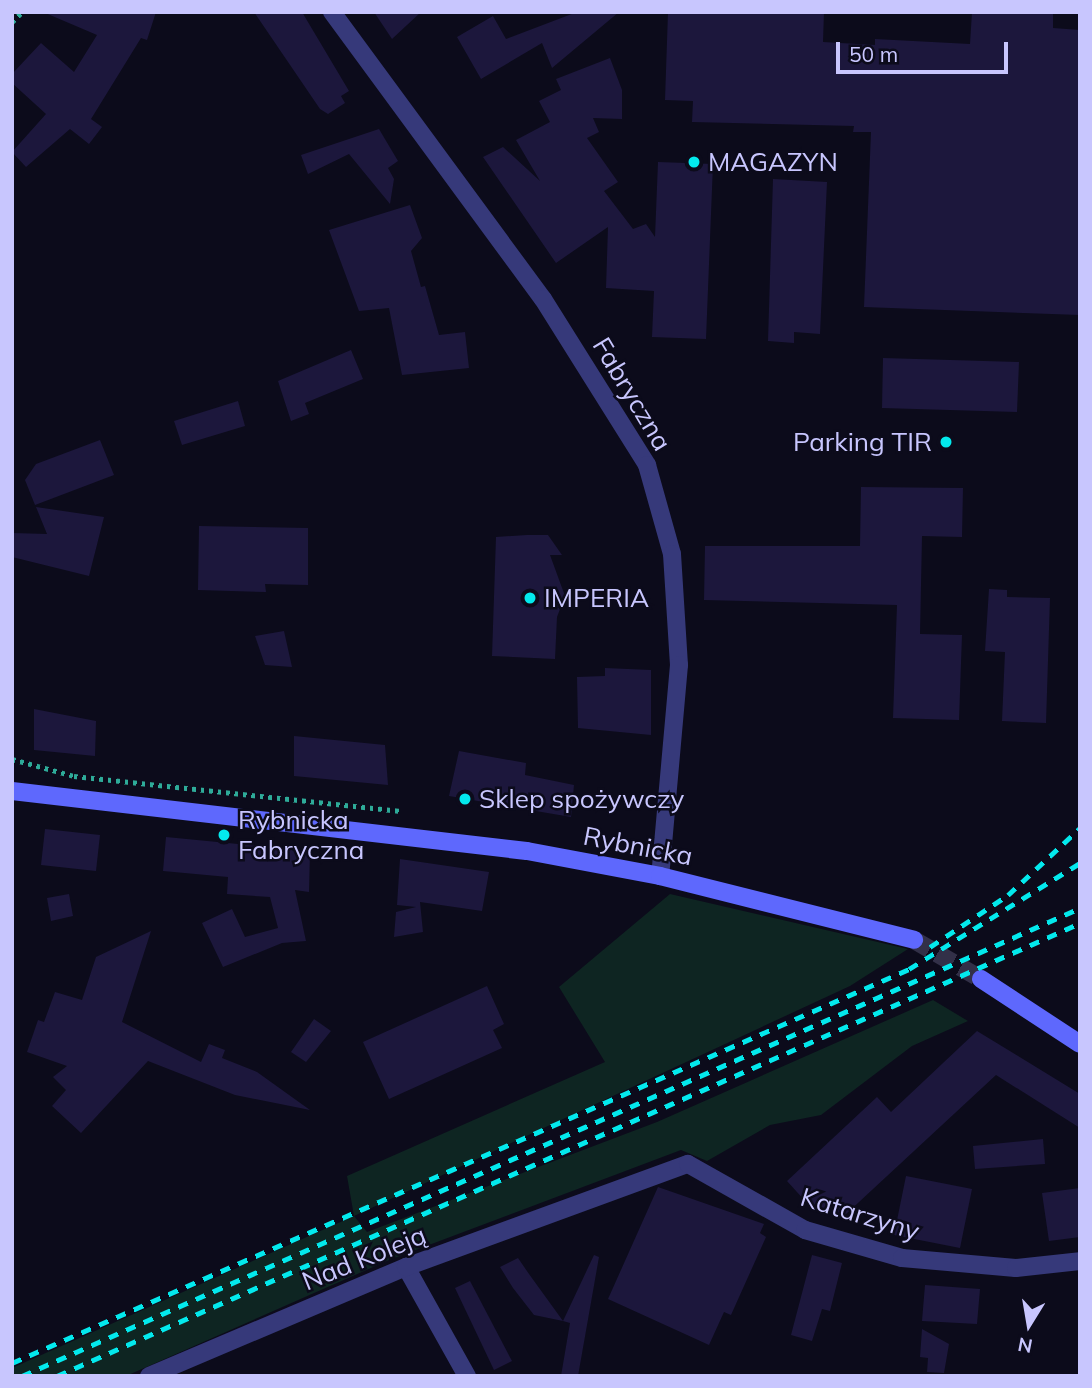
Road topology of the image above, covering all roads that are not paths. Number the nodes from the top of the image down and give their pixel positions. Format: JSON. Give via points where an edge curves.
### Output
{"nodes":[{"id":1,"x":332,"y":12,"type":"edge"},
{"id":2,"x":12,"y":791,"type":"edge"},
{"id":3,"x":660,"y":876,"type":"junction"},
{"id":4,"x":914,"y":940,"type":"tunnel mouth"},
{"id":5,"x":981,"y":979,"type":"tunnel mouth"},
{"id":6,"x":1080,"y":1044,"type":"edge"},
{"id":7,"x":603,"y":1198,"type":"joint"},
{"id":8,"x":1080,"y":1261,"type":"edge"},
{"id":9,"x":406,"y":1267,"type":"junction"},
{"id":10,"x":149,"y":1376,"type":"edge"},
{"id":11,"x":467,"y":1376,"type":"edge"}],
"edges":[{"from":1,"to":3,"type":"street","name":"Fabryczna","via":[[543,299],[647,465],[672,554],[679,665]]},
{"from":2,"to":3,"type":"street","name":"Rybnicka","via":[[405,833]]},
{"from":3,"to":4,"type":"street","name":"Rybnicka"},
{"from":5,"to":6,"type":"street"},
{"from":7,"to":8,"type":"street","name":"Katarzyny","via":[[688,1164],[805,1230],[902,1258],[1016,1268]]},
{"from":7,"to":9,"type":"street","name":"Nad Koleją"},
{"from":9,"to":10,"type":"street","name":"Nad Koleją"},
{"from":9,"to":11,"type":"street"}]}
